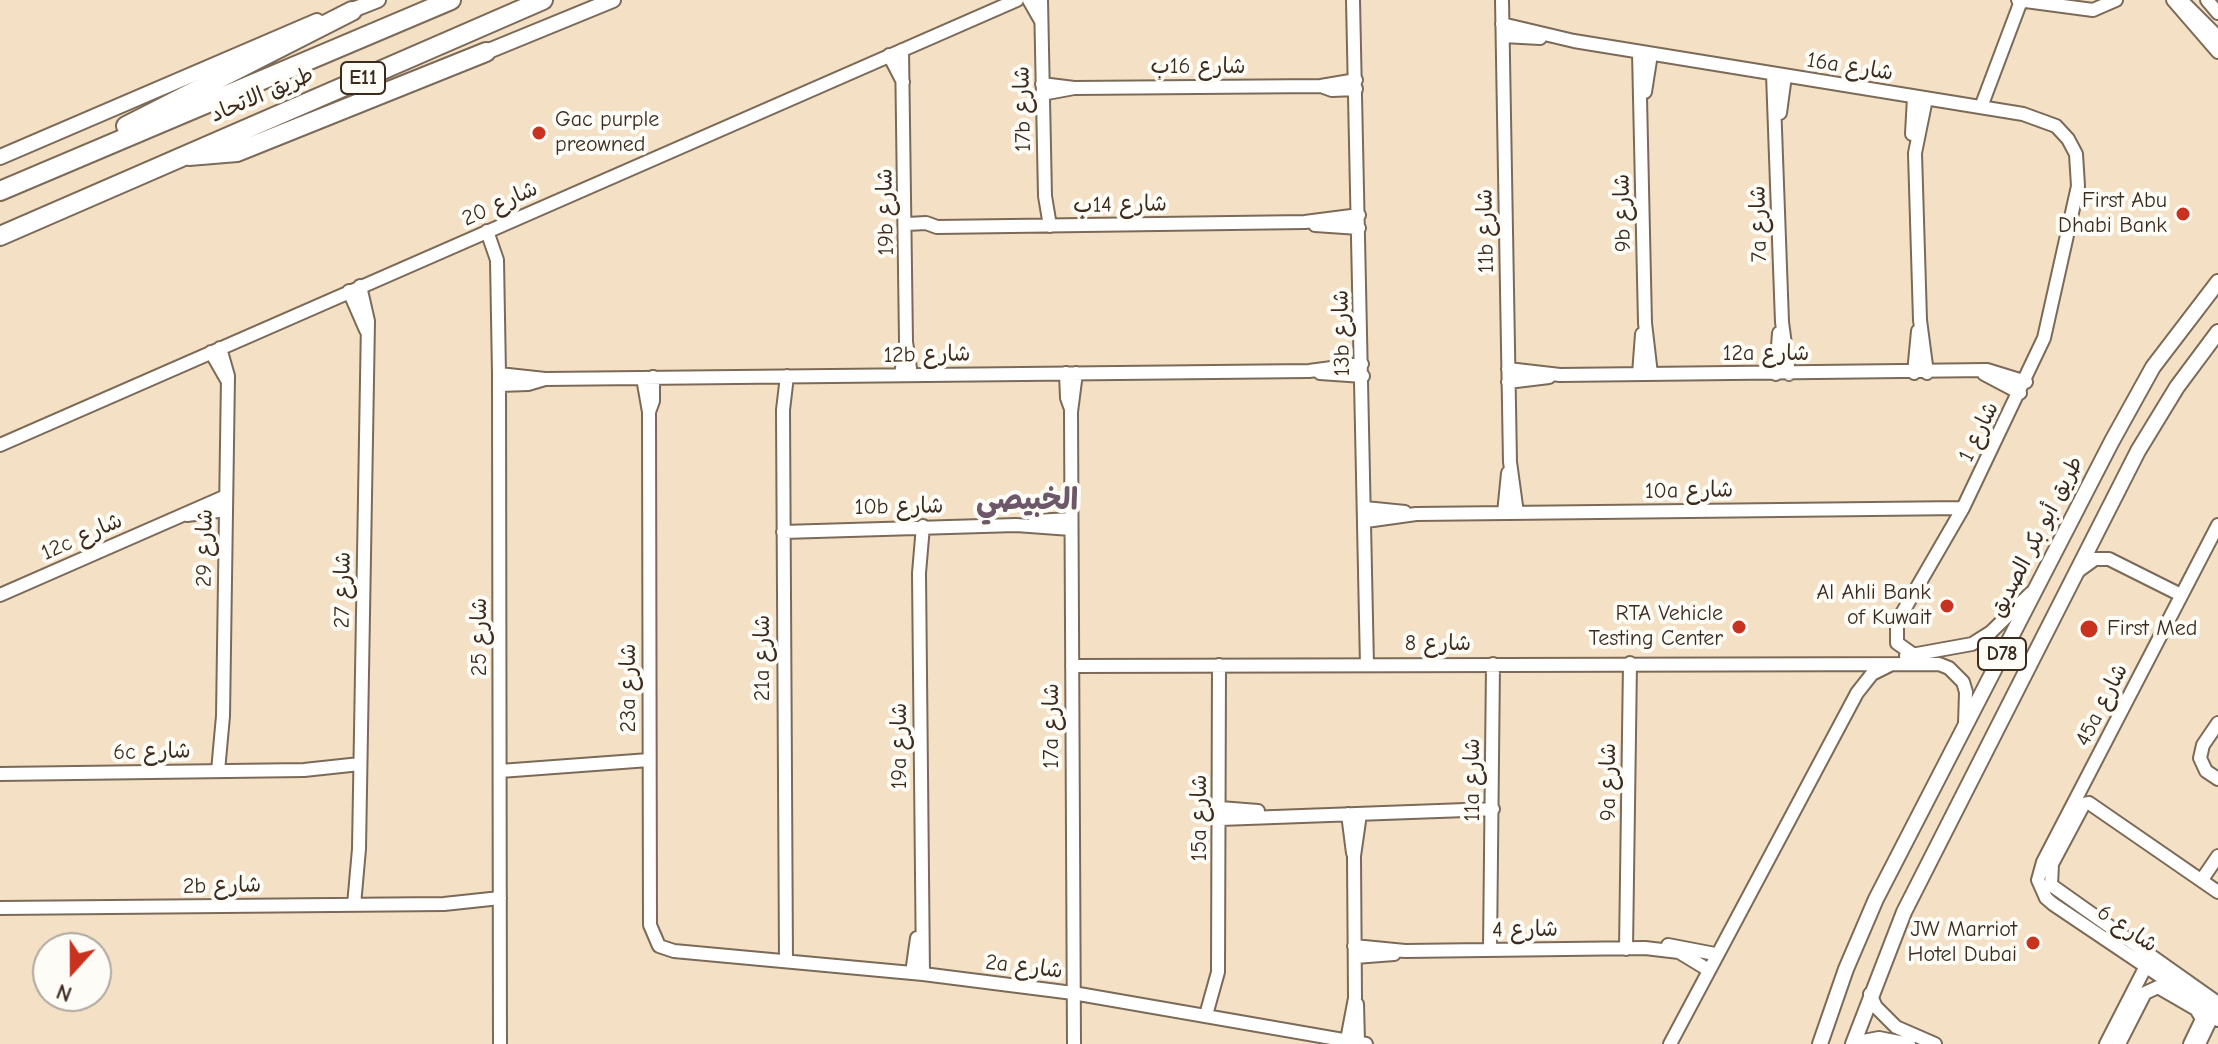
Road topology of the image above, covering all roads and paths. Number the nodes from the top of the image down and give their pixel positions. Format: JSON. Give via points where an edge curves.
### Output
{"nodes":[{"id":1,"x":378,"y":0,"type":"edge"},
{"id":2,"x":451,"y":0,"type":"edge"},
{"id":3,"x":543,"y":0,"type":"edge"},
{"id":4,"x":613,"y":0,"type":"edge"},
{"id":5,"x":1017,"y":0,"type":"edge"},
{"id":6,"x":1029,"y":0,"type":"edge"},
{"id":7,"x":1041,"y":0,"type":"edge"},
{"id":8,"x":1353,"y":0,"type":"edge"},
{"id":9,"x":1502,"y":0,"type":"edge"},
{"id":10,"x":2020,"y":0,"type":"edge"},
{"id":11,"x":2116,"y":0,"type":"edge"},
{"id":12,"x":2173,"y":0,"type":"edge"},
{"id":13,"x":2181,"y":0,"type":"edge"},
{"id":14,"x":2207,"y":0,"type":"edge"},
{"id":15,"x":352,"y":11,"type":"junction"},
{"id":16,"x":2218,"y":13,"type":"edge"},
{"id":17,"x":1041,"y":21,"type":"junction"},
{"id":18,"x":1502,"y":30,"type":"junction"},
{"id":19,"x":2218,"y":37,"type":"edge"},
{"id":20,"x":902,"y":50,"type":"junction"},
{"id":21,"x":486,"y":52,"type":"joint"},
{"id":22,"x":2218,"y":52,"type":"edge"},
{"id":23,"x":1645,"y":53,"type":"junction"},
{"id":24,"x":889,"y":55,"type":"junction"},
{"id":25,"x":1779,"y":75,"type":"junction"},
{"id":26,"x":903,"y":82,"type":"junction"},
{"id":27,"x":1356,"y":85,"type":"junction"},
{"id":28,"x":1042,"y":89,"type":"junction"},
{"id":29,"x":1920,"y":98,"type":"junction"},
{"id":30,"x":1981,"y":107,"type":"junction"},
{"id":31,"x":103,"y":145,"type":"junction"},
{"id":32,"x":182,"y":156,"type":"junction"},
{"id":33,"x":0,"y":157,"type":"edge"},
{"id":34,"x":0,"y":191,"type":"edge"},
{"id":35,"x":2074,"y":204,"type":"joint"},
{"id":36,"x":1359,"y":222,"type":"junction"},
{"id":37,"x":1045,"y":226,"type":"junction"},
{"id":38,"x":907,"y":229,"type":"junction"},
{"id":39,"x":487,"y":231,"type":"junction"},
{"id":40,"x":0,"y":236,"type":"edge"},
{"id":41,"x":2218,"y":282,"type":"edge"},
{"id":42,"x":354,"y":288,"type":"junction"},
{"id":43,"x":2218,"y":332,"type":"edge"},
{"id":44,"x":215,"y":350,"type":"junction"},
{"id":45,"x":1362,"y":370,"type":"junction"},
{"id":46,"x":1071,"y":373,"type":"junction"},
{"id":47,"x":1921,"y":373,"type":"junction"},
{"id":48,"x":1645,"y":374,"type":"junction"},
{"id":49,"x":1782,"y":374,"type":"junction"},
{"id":50,"x":906,"y":375,"type":"junction"},
{"id":51,"x":1508,"y":375,"type":"junction"},
{"id":52,"x":782,"y":376,"type":"junction"},
{"id":53,"x":648,"y":378,"type":"junction"},
{"id":54,"x":500,"y":380,"type":"junction"},
{"id":55,"x":2023,"y":388,"type":"junction"},
{"id":56,"x":0,"y":445,"type":"edge"},
{"id":57,"x":226,"y":496,"type":"junction"},
{"id":58,"x":1963,"y":508,"type":"junction"},
{"id":59,"x":226,"y":510,"type":"junction"},
{"id":60,"x":1510,"y":513,"type":"junction"},
{"id":61,"x":1366,"y":514,"type":"junction"},
{"id":62,"x":180,"y":516,"type":"junction"},
{"id":63,"x":1071,"y":524,"type":"junction"},
{"id":64,"x":2218,"y":525,"type":"edge"},
{"id":65,"x":918,"y":526,"type":"junction"},
{"id":66,"x":783,"y":527,"type":"junction"},
{"id":67,"x":2077,"y":572,"type":"junction"},
{"id":68,"x":2035,"y":589,"type":"junction"},
{"id":69,"x":0,"y":595,"type":"edge"},
{"id":70,"x":2181,"y":595,"type":"junction"},
{"id":71,"x":1914,"y":655,"type":"junction"},
{"id":72,"x":1630,"y":663,"type":"junction"},
{"id":73,"x":1803,"y":663,"type":"junction"},
{"id":74,"x":1897,"y":663,"type":"junction"},
{"id":75,"x":1493,"y":664,"type":"junction"},
{"id":76,"x":1219,"y":665,"type":"junction"},
{"id":77,"x":1367,"y":665,"type":"junction"},
{"id":78,"x":1072,"y":666,"type":"junction"},
{"id":79,"x":2218,"y":723,"type":"edge"},
{"id":80,"x":1964,"y":730,"type":"junction"},
{"id":81,"x":649,"y":765,"type":"junction"},
{"id":82,"x":500,"y":766,"type":"junction"},
{"id":83,"x":360,"y":769,"type":"junction"},
{"id":84,"x":224,"y":771,"type":"junction"},
{"id":85,"x":0,"y":774,"type":"edge"},
{"id":86,"x":2218,"y":779,"type":"edge"},
{"id":87,"x":2078,"y":794,"type":"junction"},
{"id":88,"x":1220,"y":814,"type":"junction"},
{"id":89,"x":1354,"y":814,"type":"junction"},
{"id":90,"x":1493,"y":814,"type":"junction"},
{"id":91,"x":2218,"y":856,"type":"edge"},
{"id":92,"x":2043,"y":862,"type":"joint"},
{"id":93,"x":2203,"y":878,"type":"junction"},
{"id":94,"x":2218,"y":890,"type":"edge"},
{"id":95,"x":500,"y":903,"type":"junction"},
{"id":96,"x":360,"y":905,"type":"junction"},
{"id":97,"x":0,"y":908,"type":"edge"},
{"id":98,"x":1636,"y":948,"type":"junction"},
{"id":99,"x":1495,"y":950,"type":"junction"},
{"id":100,"x":674,"y":951,"type":"joint"},
{"id":101,"x":1354,"y":951,"type":"junction"},
{"id":102,"x":1715,"y":954,"type":"junction"},
{"id":103,"x":781,"y":961,"type":"junction"},
{"id":104,"x":2146,"y":966,"type":"junction"},
{"id":105,"x":1707,"y":969,"type":"junction"},
{"id":106,"x":918,"y":973,"type":"junction"},
{"id":107,"x":1073,"y":993,"type":"junction"},
{"id":108,"x":1870,"y":994,"type":"junction"},
{"id":109,"x":2216,"y":1012,"type":"edge"},
{"id":110,"x":1212,"y":1016,"type":"junction"},
{"id":111,"x":1357,"y":1042,"type":"edge"},
{"id":112,"x":500,"y":1044,"type":"edge"},
{"id":113,"x":1074,"y":1044,"type":"edge"},
{"id":114,"x":1670,"y":1044,"type":"edge"},
{"id":115,"x":1820,"y":1044,"type":"edge"},
{"id":116,"x":1853,"y":1044,"type":"edge"},
{"id":117,"x":1909,"y":1044,"type":"edge"},
{"id":118,"x":1935,"y":1044,"type":"edge"},
{"id":119,"x":2106,"y":1044,"type":"edge"},
{"id":120,"x":2119,"y":1044,"type":"edge"},
{"id":121,"x":2195,"y":1044,"type":"edge"}],
"edges":[{"from":1,"to":15,"type":"main road"},
{"from":2,"to":31,"type":"highway","name":"طريق الاتحاد","number":"E11"},
{"from":3,"to":32,"type":"highway","name":"طريق الاتحاد","number":"E11"},
{"from":4,"to":21,"type":"main road"},
{"from":5,"to":20,"type":"street","name":"شارع 20"},
{"from":6,"to":17,"type":"street","name":"17b شارع"},
{"from":7,"to":17,"type":"street","name":"17b شارع"},
{"from":8,"to":27,"type":"street","name":"13b شارع"},
{"from":9,"to":18,"type":"street","name":"11b شارع"},
{"from":10,"to":11,"type":"street","via":[[2093,10]]},
{"from":10,"to":30,"type":"street"},
{"from":12,"to":22,"type":"street"},
{"from":13,"to":19,"type":"street"},
{"from":14,"to":16,"type":"street"},
{"from":15,"to":31,"type":"highway","via":[[144,114]]},
{"from":15,"to":33,"type":"main road","via":[[269,39]]},
{"from":17,"to":28,"type":"street","name":"17b شارع"},
{"from":18,"to":23,"type":"street","name":"16a شارع"},
{"from":18,"to":51,"type":"street","name":"11b شارع"},
{"from":20,"to":24,"type":"street","name":"شارع 20"},
{"from":20,"to":26,"type":"street","name":"19b شارع"},
{"from":21,"to":32,"type":"highway","via":[[237,152]]},
{"from":23,"to":25,"type":"street","name":"16a شارع"},
{"from":23,"to":48,"type":"street","name":"9b شارع"},
{"from":24,"to":26,"type":"street","name":"19b شارع"},
{"from":24,"to":39,"type":"street","name":"شارع 20"},
{"from":25,"to":29,"type":"street","name":"16a شارع"},
{"from":25,"to":49,"type":"street","name":"7a شارع"},
{"from":26,"to":38,"type":"street","name":"19b شارع"},
{"from":27,"to":28,"type":"street","name":"شارع 16ب"},
{"from":27,"to":36,"type":"street","name":"13b شارع"},
{"from":28,"to":37,"type":"street","name":"17b شارع"},
{"from":29,"to":30,"type":"street","name":"16a شارع"},
{"from":29,"to":47,"type":"street","via":[[1915,153]]},
{"from":30,"to":35,"type":"street","name":"16a شارع","via":[[2041,118],[2068,139],[2080,172]]},
{"from":31,"to":34,"type":"highway","name":"طريق الاتحاد","number":"E11"},
{"from":32,"to":40,"type":"highway","name":"طريق الاتحاد","number":"E11"},
{"from":35,"to":55,"type":"street","name":"شارع 1","via":[[2048,323]]},
{"from":36,"to":37,"type":"street","name":"شارع 14ب"},
{"from":36,"to":45,"type":"street","name":"13b شارع"},
{"from":37,"to":38,"type":"street","name":"شارع 14ب"},
{"from":38,"to":50,"type":"street","name":"19b شارع"},
{"from":39,"to":42,"type":"street","name":"شارع 20"},
{"from":39,"to":54,"type":"street","name":"شارع 25","via":[[497,260]]},
{"from":41,"to":68,"type":"main road","name":"طريق أبو بكر الصديق","number":"D78","via":[[2177,332],[2131,404]]},
{"from":42,"to":44,"type":"street","name":"شارع 20"},
{"from":42,"to":83,"type":"street","name":"شارع 27","via":[[368,315]]},
{"from":43,"to":67,"type":"main road","number":"D78","via":[[2157,418]]},
{"from":44,"to":56,"type":"street","name":"شارع 20"},
{"from":44,"to":57,"type":"street","name":"شارع 29","via":[[227,365]]},
{"from":45,"to":46,"type":"street","name":"12b شارع"},
{"from":45,"to":61,"type":"street","name":"13b شارع"},
{"from":46,"to":50,"type":"street","name":"12b شارع"},
{"from":46,"to":63,"type":"street","name":"17a شارع"},
{"from":47,"to":49,"type":"street","name":"12a شارع"},
{"from":47,"to":55,"type":"street","name":"12a شارع","via":[[1973,372]]},
{"from":48,"to":49,"type":"street","name":"12a شارع"},
{"from":48,"to":51,"type":"street","name":"12a شارع"},
{"from":50,"to":52,"type":"street","name":"12b شارع"},
{"from":51,"to":60,"type":"street","name":"11b شارع"},
{"from":52,"to":53,"type":"street","name":"12b شارع"},
{"from":52,"to":66,"type":"street","name":"21a شارع"},
{"from":53,"to":54,"type":"street","name":"12b شارع"},
{"from":53,"to":81,"type":"street","name":"23a شارع"},
{"from":54,"to":82,"type":"street","name":"شارع 25"},
{"from":55,"to":58,"type":"street","name":"شارع 1"},
{"from":57,"to":59,"type":"street","name":"شارع 29"},
{"from":57,"to":62,"type":"street","name":"12c شارع"},
{"from":58,"to":60,"type":"street","name":"10a شارع"},
{"from":58,"to":71,"type":"street","name":"شارع 1","via":[[1897,622],[1897,643]]},
{"from":59,"to":62,"type":"street","name":"12c شارع"},
{"from":59,"to":84,"type":"street","name":"شارع 29"},
{"from":60,"to":61,"type":"street","name":"10a شارع"},
{"from":61,"to":77,"type":"street","name":"13b شارع"},
{"from":62,"to":69,"type":"street","name":"12c شارع"},
{"from":63,"to":65,"type":"street","name":"10b شارع"},
{"from":63,"to":78,"type":"street","name":"17a شارع"},
{"from":64,"to":70,"type":"street","name":"45a شارع"},
{"from":65,"to":66,"type":"street","name":"10b شارع"},
{"from":65,"to":106,"type":"street","name":"19a شارع"},
{"from":66,"to":103,"type":"street","name":"21a شارع"},
{"from":67,"to":70,"type":"street","via":[[2095,559],[2109,559]]},
{"from":67,"to":108,"type":"main road","number":"D78","via":[[1904,912]]},
{"from":68,"to":71,"type":"street","name":"شارع 8","via":[[1972,644]]},
{"from":68,"to":80,"type":"main road","name":"طريق أبو بكر الصديق","number":"D78"},
{"from":70,"to":87,"type":"street","name":"45a شارع"},
{"from":71,"to":73,"type":"street","name":"شارع 8"},
{"from":72,"to":73,"type":"street","name":"شارع 8"},
{"from":72,"to":75,"type":"street","name":"شارع 8"},
{"from":72,"to":98,"type":"street","name":"9a شارع","via":[[1629,901]]},
{"from":73,"to":74,"type":"street","name":"شارع 8"},
{"from":74,"to":80,"type":"street","name":"شارع 8","via":[[1939,664],[1957,674],[1966,692]]},
{"from":74,"to":102,"type":"street","via":[[1882,667],[1863,683]]},
{"from":75,"to":77,"type":"street","name":"شارع 8"},
{"from":75,"to":90,"type":"street","name":"11a شارع"},
{"from":76,"to":77,"type":"street","name":"شارع 8"},
{"from":76,"to":78,"type":"street","name":"شارع 8"},
{"from":76,"to":88,"type":"street","name":"15a شارع"},
{"from":78,"to":107,"type":"street","name":"17a شارع"},
{"from":79,"to":86,"type":"street","via":[[2200,758]]},
{"from":80,"to":115,"type":"main road","name":"طريق أبو بكر الصديق","number":"D78","via":[[1876,899]]},
{"from":81,"to":82,"type":"street"},
{"from":81,"to":100,"type":"street","name":"23a شارع","via":[[651,933],[659,946]]},
{"from":82,"to":95,"type":"street","name":"شارع 25"},
{"from":83,"to":84,"type":"street","name":"6c شارع"},
{"from":83,"to":96,"type":"street","name":"شارع 27"},
{"from":84,"to":85,"type":"street","name":"6c شارع"},
{"from":87,"to":92,"type":"street","name":"45a شارع"},
{"from":87,"to":93,"type":"street"},
{"from":88,"to":89,"type":"street"},
{"from":88,"to":110,"type":"street","name":"15a شارع","via":[[1221,992]]},
{"from":89,"to":90,"type":"street"},
{"from":89,"to":101,"type":"street"},
{"from":90,"to":99,"type":"street","name":"11a شارع"},
{"from":91,"to":93,"type":"street"},
{"from":92,"to":104,"type":"street","name":"شارع 6","via":[[2038,880],[2046,898]]},
{"from":93,"to":94,"type":"street"},
{"from":94,"to":109,"type":"street","via":[[2089,803],[2051,871],[2051,885]]},
{"from":95,"to":96,"type":"street","name":"2b شارع"},
{"from":95,"to":112,"type":"street","name":"شارع 25"},
{"from":96,"to":97,"type":"street","name":"2b شارع"},
{"from":98,"to":99,"type":"street","name":"شارع 4"},
{"from":98,"to":102,"type":"street","name":"شارع 4","via":[[1682,946]]},
{"from":98,"to":105,"type":"street","name":"شارع 4","via":[[1679,952]]},
{"from":99,"to":101,"type":"street","name":"شارع 4"},
{"from":100,"to":103,"type":"street","name":"2a شارع"},
{"from":101,"to":111,"type":"street"},
{"from":102,"to":105,"type":"street"},
{"from":103,"to":106,"type":"street","name":"2a شارع"},
{"from":104,"to":109,"type":"street","name":"شارع 6"},
{"from":104,"to":119,"type":"street"},
{"from":105,"to":114,"type":"street"},
{"from":106,"to":107,"type":"street","name":"2a شارع"},
{"from":107,"to":110,"type":"street","name":"2a شارع"},
{"from":107,"to":113,"type":"street","name":"17a شارع"},
{"from":108,"to":116,"type":"main road","number":"D78"},
{"from":108,"to":118,"type":"street","via":[[1896,1027]]},
{"from":109,"to":121,"type":"street"},
{"from":110,"to":111,"type":"street","name":"2a شارع"},
{"from":116,"to":117,"type":"street","via":[[1879,1038]]},
{"from":120,"to":121,"type":"street","via":[[2145,993],[2158,987],[2196,1009],[2202,1019]]}]}
